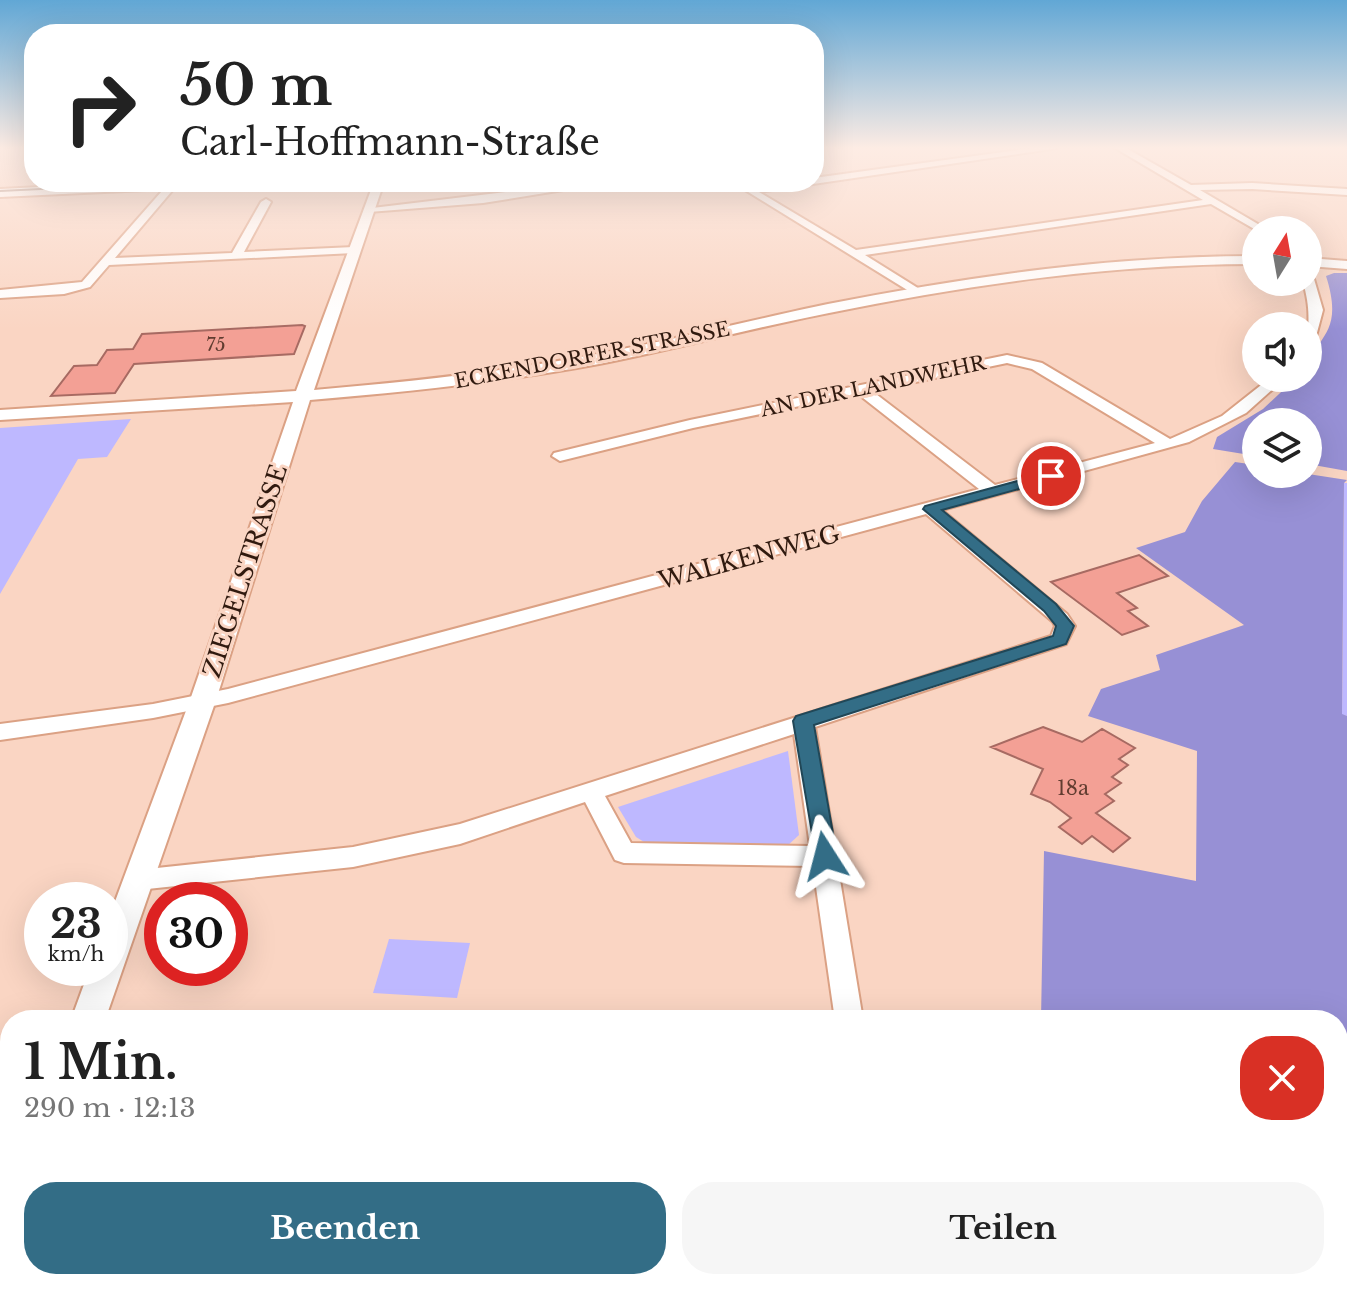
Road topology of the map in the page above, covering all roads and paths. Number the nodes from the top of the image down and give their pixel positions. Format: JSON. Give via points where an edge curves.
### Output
{"nodes":[{"id":1,"x":152,"y":208,"type":"edge"},
{"id":2,"x":263,"y":208,"type":"edge"},
{"id":3,"x":379,"y":208,"type":"edge"},
{"id":4,"x":780,"y":208,"type":"edge"},
{"id":5,"x":1165,"y":208,"type":"edge"},
{"id":6,"x":369,"y":209,"type":"joint"},
{"id":7,"x":354,"y":250,"type":"junction"},
{"id":8,"x":853,"y":254,"type":"junction"},
{"id":9,"x":236,"y":256,"type":"junction"},
{"id":10,"x":1242,"y":260,"type":"edge"},
{"id":11,"x":107,"y":262,"type":"junction"},
{"id":12,"x":1322,"y":264,"type":"edge"},
{"id":13,"x":1132,"y":266,"type":"junction"},
{"id":14,"x":1242,"y":267,"type":"edge"},
{"id":15,"x":1347,"y":268,"type":"edge"},
{"id":16,"x":1322,"y":269,"type":"edge"},
{"id":17,"x":917,"y":292,"type":"junction"},
{"id":18,"x":0,"y":294,"type":"edge"},
{"id":19,"x":859,"y":388,"type":"junction"},
{"id":20,"x":1261,"y":392,"type":"edge"},
{"id":21,"x":303,"y":396,"type":"junction"},
{"id":22,"x":0,"y":415,"type":"edge"},
{"id":23,"x":1168,"y":444,"type":"junction"},
{"id":24,"x":560,"y":456,"type":"dead end"},
{"id":25,"x":993,"y":492,"type":"junction"},
{"id":26,"x":930,"y":509,"type":"junction"},
{"id":27,"x":203,"y":700,"type":"junction"},
{"id":28,"x":803,"y":721,"type":"junction"},
{"id":29,"x":0,"y":732,"type":"edge"},
{"id":30,"x":591,"y":791,"type":"junction"},
{"id":31,"x":825,"y":856,"type":"junction"},
{"id":32,"x":138,"y":880,"type":"junction"},
{"id":33,"x":128,"y":908,"type":"edge"},
{"id":34,"x":100,"y":986,"type":"edge"},
{"id":35,"x":92,"y":1010,"type":"edge"},
{"id":36,"x":848,"y":1010,"type":"edge"}],
"edges":[{"from":1,"to":11,"type":"street"},
{"from":2,"to":9,"type":"street"},
{"from":3,"to":6,"type":"street"},
{"from":4,"to":8,"type":"street"},
{"from":5,"to":8,"type":"street"},
{"from":6,"to":7,"type":"street","name":"ZIEGELSTRASSE"},
{"from":7,"to":9,"type":"street"},
{"from":7,"to":21,"type":"street","name":"ZIEGELSTRASSE"},
{"from":8,"to":17,"type":"street"},
{"from":9,"to":11,"type":"street"},
{"from":10,"to":13,"type":"street","name":"ECKENDORFER STRASSE"},
{"from":11,"to":18,"type":"street","via":[[93,280],[76,288]]},
{"from":12,"to":15,"type":"street"},
{"from":13,"to":14,"type":"street","name":"ECKENDORFER STRASSE"},
{"from":13,"to":17,"type":"street","name":"ECKENDORFER STRASSE","via":[[1024,275]]},
{"from":15,"to":16,"type":"street"},
{"from":17,"to":21,"type":"street","name":"ECKENDORFER STRASSE","via":[[562,365],[400,389]]},
{"from":19,"to":23,"type":"street","name":"AN DER LANDWEHR","via":[[1015,360],[1037,366]]},
{"from":19,"to":24,"type":"street","name":"AN DER LANDWEHR"},
{"from":19,"to":25,"type":"street"},
{"from":20,"to":23,"type":"street","name":"WALKENWEG","via":[[1229,419]]},
{"from":21,"to":22,"type":"street","name":"ECKENDORFER STRASSE"},
{"from":21,"to":27,"type":"street","name":"ZIEGELSTRASSE"},
{"from":23,"to":25,"type":"street","name":"WALKENWEG"},
{"from":25,"to":26,"type":"street","name":"WALKENWEG"},
{"from":26,"to":27,"type":"street","name":"WALKENWEG"},
{"from":26,"to":28,"type":"street","via":[[1050,607],[1065,626],[1059,640]]},
{"from":27,"to":29,"type":"street","name":"WALKENWEG"},
{"from":27,"to":32,"type":"street","name":"ZIEGELSTRASSE"},
{"from":28,"to":30,"type":"street"},
{"from":28,"to":31,"type":"street"},
{"from":30,"to":31,"type":"street","via":[[624,853]]},
{"from":30,"to":32,"type":"street","via":[[460,834],[353,857]]},
{"from":31,"to":36,"type":"street"},
{"from":32,"to":33,"type":"street","name":"ZIEGELSTRASSE"},
{"from":34,"to":35,"type":"street"}]}
